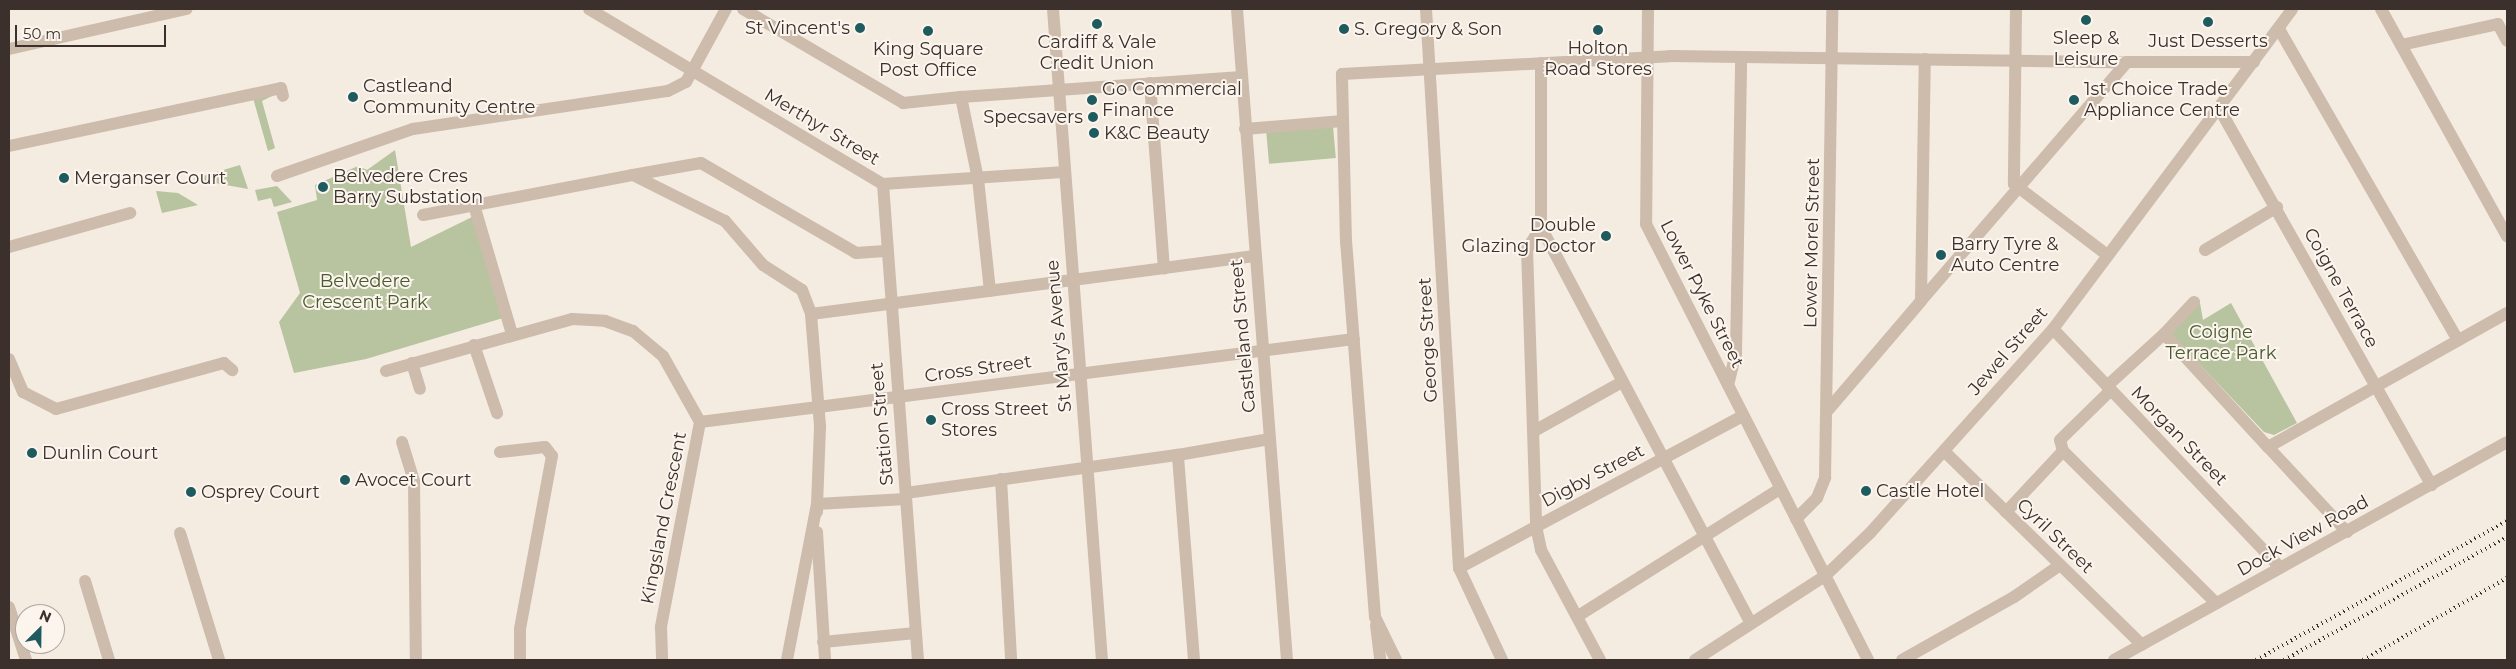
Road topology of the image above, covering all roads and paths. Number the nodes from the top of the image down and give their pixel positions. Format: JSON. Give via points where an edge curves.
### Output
{"nodes":[{"id":1,"x":187,"y":9,"type":"edge"},
{"id":2,"x":588,"y":9,"type":"edge"},
{"id":3,"x":726,"y":9,"type":"edge"},
{"id":4,"x":743,"y":9,"type":"edge"},
{"id":5,"x":1053,"y":9,"type":"edge"},
{"id":6,"x":1426,"y":9,"type":"edge"},
{"id":7,"x":1648,"y":9,"type":"edge"},
{"id":8,"x":1832,"y":9,"type":"edge"},
{"id":9,"x":2016,"y":9,"type":"edge"},
{"id":10,"x":2292,"y":9,"type":"edge"},
{"id":11,"x":2381,"y":9,"type":"edge"},
{"id":12,"x":1237,"y":12,"type":"edge"},
{"id":13,"x":2503,"y":24,"type":"edge"},
{"id":14,"x":2279,"y":29,"type":"junction"},
{"id":15,"x":2507,"y":41,"type":"edge"},
{"id":16,"x":2401,"y":45,"type":"junction"},
{"id":17,"x":9,"y":49,"type":"edge"},
{"id":18,"x":1647,"y":57,"type":"junction"},
{"id":19,"x":1741,"y":57,"type":"junction"},
{"id":20,"x":1832,"y":58,"type":"junction"},
{"id":21,"x":1925,"y":60,"type":"junction"},
{"id":22,"x":2015,"y":61,"type":"junction"},
{"id":23,"x":2127,"y":62,"type":"junction"},
{"id":24,"x":2254,"y":62,"type":"junction"},
{"id":25,"x":1541,"y":63,"type":"junction"},
{"id":26,"x":1429,"y":65,"type":"junction"},
{"id":27,"x":693,"y":70,"type":"junction"},
{"id":28,"x":1241,"y":77,"type":"junction"},
{"id":29,"x":1150,"y":83,"type":"junction"},
{"id":30,"x":1058,"y":89,"type":"junction"},
{"id":31,"x":283,"y":96,"type":"dead end"},
{"id":32,"x":961,"y":97,"type":"junction"},
{"id":33,"x":2218,"y":108,"type":"junction"},
{"id":34,"x":1342,"y":121,"type":"junction"},
{"id":35,"x":1245,"y":128,"type":"junction"},
{"id":36,"x":9,"y":146,"type":"edge"},
{"id":37,"x":1062,"y":172,"type":"junction"},
{"id":38,"x":633,"y":175,"type":"junction"},
{"id":39,"x":277,"y":176,"type":"dead end"},
{"id":40,"x":978,"y":179,"type":"junction"},
{"id":41,"x":883,"y":184,"type":"junction"},
{"id":42,"x":2018,"y":188,"type":"junction"},
{"id":43,"x":474,"y":205,"type":"junction"},
{"id":44,"x":2277,"y":208,"type":"junction"},
{"id":45,"x":130,"y":213,"type":"dead end"},
{"id":46,"x":424,"y":215,"type":"dead end"},
{"id":47,"x":1541,"y":227,"type":"junction"},
{"id":48,"x":2507,"y":236,"type":"edge"},
{"id":49,"x":9,"y":247,"type":"edge"},
{"id":50,"x":2205,"y":250,"type":"dead end"},
{"id":51,"x":885,"y":251,"type":"junction"},
{"id":52,"x":2106,"y":254,"type":"junction"},
{"id":53,"x":1254,"y":256,"type":"junction"},
{"id":54,"x":1164,"y":268,"type":"junction"},
{"id":55,"x":1072,"y":281,"type":"junction"},
{"id":56,"x":990,"y":291,"type":"junction"},
{"id":57,"x":1921,"y":301,"type":"junction"},
{"id":58,"x":2194,"y":302,"type":"dead end"},
{"id":59,"x":890,"y":304,"type":"junction"},
{"id":60,"x":2507,"y":312,"type":"edge"},
{"id":61,"x":811,"y":314,"type":"junction"},
{"id":62,"x":2053,"y":329,"type":"junction"},
{"id":63,"x":512,"y":334,"type":"junction"},
{"id":64,"x":2164,"y":334,"type":"junction"},
{"id":65,"x":1354,"y":339,"type":"junction"},
{"id":66,"x":2458,"y":340,"type":"junction"},
{"id":67,"x":474,"y":345,"type":"junction"},
{"id":68,"x":1260,"y":348,"type":"junction"},
{"id":69,"x":9,"y":359,"type":"edge"},
{"id":70,"x":412,"y":363,"type":"junction"},
{"id":71,"x":232,"y":370,"type":"dead end"},
{"id":72,"x":386,"y":371,"type":"dead end"},
{"id":73,"x":1080,"y":372,"type":"junction"},
{"id":74,"x":1622,"y":382,"type":"junction"},
{"id":75,"x":1728,"y":385,"type":"junction"},
{"id":76,"x":2375,"y":387,"type":"junction"},
{"id":77,"x":2109,"y":388,"type":"junction"},
{"id":78,"x":420,"y":389,"type":"dead end"},
{"id":79,"x":898,"y":397,"type":"junction"},
{"id":80,"x":820,"y":408,"type":"junction"},
{"id":81,"x":1828,"y":410,"type":"junction"},
{"id":82,"x":497,"y":413,"type":"dead end"},
{"id":83,"x":1743,"y":416,"type":"junction"},
{"id":84,"x":700,"y":422,"type":"junction"},
{"id":85,"x":1536,"y":430,"type":"junction"},
{"id":86,"x":1270,"y":439,"type":"junction"},
{"id":87,"x":402,"y":442,"type":"dead end"},
{"id":88,"x":2507,"y":442,"type":"edge"},
{"id":89,"x":2268,"y":447,"type":"junction"},
{"id":90,"x":2063,"y":451,"type":"junction"},
{"id":91,"x":500,"y":452,"type":"dead end"},
{"id":92,"x":1944,"y":452,"type":"junction"},
{"id":93,"x":1178,"y":455,"type":"junction"},
{"id":94,"x":1664,"y":458,"type":"junction"},
{"id":95,"x":1087,"y":465,"type":"junction"},
{"id":96,"x":1000,"y":479,"type":"junction"},
{"id":97,"x":2432,"y":485,"type":"junction"},
{"id":98,"x":1780,"y":489,"type":"junction"},
{"id":99,"x":906,"y":496,"type":"junction"},
{"id":100,"x":817,"y":504,"type":"junction"},
{"id":101,"x":2006,"y":512,"type":"junction"},
{"id":102,"x":1796,"y":519,"type":"junction"},
{"id":103,"x":1536,"y":526,"type":"junction"},
{"id":104,"x":2348,"y":532,"type":"junction"},
{"id":105,"x":180,"y":533,"type":"dead end"},
{"id":106,"x":1704,"y":536,"type":"junction"},
{"id":107,"x":2060,"y":565,"type":"junction"},
{"id":108,"x":2280,"y":567,"type":"junction"},
{"id":109,"x":1459,"y":568,"type":"junction"},
{"id":110,"x":1825,"y":576,"type":"junction"},
{"id":111,"x":85,"y":581,"type":"dead end"},
{"id":112,"x":2216,"y":603,"type":"junction"},
{"id":113,"x":9,"y":606,"type":"edge"},
{"id":114,"x":1578,"y":616,"type":"junction"},
{"id":115,"x":1375,"y":617,"type":"junction"},
{"id":116,"x":1751,"y":624,"type":"junction"},
{"id":117,"x":916,"y":633,"type":"junction"},
{"id":118,"x":823,"y":642,"type":"junction"},
{"id":119,"x":2142,"y":645,"type":"junction"},
{"id":120,"x":26,"y":660,"type":"edge"},
{"id":121,"x":109,"y":660,"type":"edge"},
{"id":122,"x":219,"y":660,"type":"edge"},
{"id":123,"x":416,"y":660,"type":"edge"},
{"id":124,"x":520,"y":660,"type":"edge"},
{"id":125,"x":662,"y":660,"type":"edge"},
{"id":126,"x":787,"y":660,"type":"edge"},
{"id":127,"x":824,"y":660,"type":"edge"},
{"id":128,"x":918,"y":660,"type":"edge"},
{"id":129,"x":1011,"y":660,"type":"edge"},
{"id":130,"x":1102,"y":660,"type":"edge"},
{"id":131,"x":1194,"y":660,"type":"edge"},
{"id":132,"x":1287,"y":660,"type":"edge"},
{"id":133,"x":1380,"y":660,"type":"edge"},
{"id":134,"x":1396,"y":660,"type":"edge"},
{"id":135,"x":1502,"y":660,"type":"edge"},
{"id":136,"x":1600,"y":660,"type":"edge"},
{"id":137,"x":1695,"y":660,"type":"edge"},
{"id":138,"x":1868,"y":660,"type":"edge"},
{"id":139,"x":1902,"y":660,"type":"edge"},
{"id":140,"x":2114,"y":660,"type":"edge"}],
"edges":[{"from":1,"to":17,"type":"street"},
{"from":2,"to":27,"type":"street","name":"Merthyr Street"},
{"from":3,"to":27,"type":"street"},
{"from":4,"to":32,"type":"street","via":[[902,103]]},
{"from":5,"to":30,"type":"street","name":"St Mary's Avenue"},
{"from":6,"to":26,"type":"street","name":"George Street"},
{"from":7,"to":18,"type":"street","name":"Lower Pyke Street"},
{"from":8,"to":20,"type":"street","name":"Lower Morel Street"},
{"from":9,"to":22,"type":"street"},
{"from":10,"to":14,"type":"street","name":"Jewel Street"},
{"from":11,"to":16,"type":"street"},
{"from":12,"to":28,"type":"street","name":"Castleland Street"},
{"from":13,"to":15,"type":"street"},
{"from":13,"to":16,"type":"street"},
{"from":14,"to":24,"type":"street","name":"Jewel Street"},
{"from":14,"to":66,"type":"street"},
{"from":16,"to":48,"type":"street"},
{"from":18,"to":19,"type":"street"},
{"from":18,"to":25,"type":"street"},
{"from":18,"to":75,"type":"street","name":"Lower Pyke Street","via":[[1646,224]]},
{"from":19,"to":20,"type":"street"},
{"from":19,"to":75,"type":"street","via":[[1736,354]]},
{"from":20,"to":21,"type":"street"},
{"from":20,"to":81,"type":"street","name":"Lower Morel Street"},
{"from":21,"to":22,"type":"street"},
{"from":21,"to":57,"type":"street"},
{"from":22,"to":23,"type":"street"},
{"from":22,"to":42,"type":"street","via":[[2014,184]]},
{"from":23,"to":24,"type":"street"},
{"from":23,"to":42,"type":"street"},
{"from":24,"to":33,"type":"street","name":"Jewel Street"},
{"from":25,"to":26,"type":"street"},
{"from":25,"to":47,"type":"street"},
{"from":26,"to":34,"type":"street","via":[[1342,74]]},
{"from":26,"to":109,"type":"street","name":"George Street"},
{"from":27,"to":39,"type":"street","via":[[686,82],[668,91],[413,129]]},
{"from":27,"to":41,"type":"street","name":"Merthyr Street"},
{"from":28,"to":29,"type":"street"},
{"from":28,"to":35,"type":"street","name":"Castleland Street"},
{"from":29,"to":30,"type":"street"},
{"from":29,"to":54,"type":"street"},
{"from":30,"to":32,"type":"street"},
{"from":30,"to":37,"type":"street","name":"St Mary's Avenue"},
{"from":31,"to":36,"type":"street","via":[[281,88]]},
{"from":32,"to":40,"type":"street"},
{"from":33,"to":44,"type":"street","name":"Coigne Terrace"},
{"from":33,"to":52,"type":"street","name":"Jewel Street"},
{"from":34,"to":35,"type":"street"},
{"from":34,"to":65,"type":"street"},
{"from":35,"to":53,"type":"street","name":"Castleland Street"},
{"from":37,"to":40,"type":"street","name":"Merthyr Street"},
{"from":37,"to":55,"type":"street","name":"St Mary's Avenue"},
{"from":38,"to":43,"type":"street"},
{"from":38,"to":51,"type":"street","via":[[701,163],[856,253]]},
{"from":38,"to":61,"type":"street","via":[[726,221],[763,265],[802,290]]},
{"from":40,"to":41,"type":"street","name":"Merthyr Street"},
{"from":40,"to":56,"type":"street"},
{"from":41,"to":51,"type":"street","name":"Station Street"},
{"from":42,"to":52,"type":"street"},
{"from":42,"to":57,"type":"street"},
{"from":43,"to":46,"type":"street"},
{"from":43,"to":63,"type":"street"},
{"from":44,"to":50,"type":"street"},
{"from":44,"to":76,"type":"street","name":"Coigne Terrace"},
{"from":45,"to":49,"type":"street"},
{"from":47,"to":74,"type":"street"},
{"from":47,"to":85,"type":"street","via":[[1527,249]]},
{"from":51,"to":59,"type":"street","name":"Station Street"},
{"from":52,"to":62,"type":"street","name":"Jewel Street"},
{"from":53,"to":54,"type":"street"},
{"from":53,"to":68,"type":"street","name":"Castleland Street"},
{"from":54,"to":55,"type":"street"},
{"from":55,"to":56,"type":"street"},
{"from":55,"to":73,"type":"street","name":"St Mary's Avenue"},
{"from":56,"to":59,"type":"street"},
{"from":57,"to":81,"type":"street"},
{"from":58,"to":64,"type":"street"},
{"from":59,"to":61,"type":"street"},
{"from":59,"to":79,"type":"street","name":"Station Street"},
{"from":60,"to":66,"type":"street"},
{"from":61,"to":80,"type":"street"},
{"from":62,"to":77,"type":"street","name":"Morgan Street"},
{"from":62,"to":92,"type":"street","name":"Jewel Street"},
{"from":63,"to":67,"type":"street","name":"Kingsland Crescent"},
{"from":63,"to":84,"type":"street","name":"Kingsland Crescent","via":[[572,319],[605,321],[632,331],[663,356]]},
{"from":64,"to":77,"type":"street"},
{"from":64,"to":89,"type":"street"},
{"from":65,"to":68,"type":"street","name":"Cross Street"},
{"from":65,"to":115,"type":"street"},
{"from":66,"to":76,"type":"street"},
{"from":67,"to":70,"type":"street","name":"Kingsland Crescent"},
{"from":67,"to":82,"type":"street"},
{"from":68,"to":73,"type":"street","name":"Cross Street"},
{"from":68,"to":86,"type":"street","name":"Castleland Street"},
{"from":69,"to":71,"type":"street","via":[[23,392],[56,410],[224,363]]},
{"from":70,"to":72,"type":"street","name":"Kingsland Crescent"},
{"from":70,"to":78,"type":"street"},
{"from":73,"to":79,"type":"street","name":"Cross Street"},
{"from":73,"to":95,"type":"street","name":"St Mary's Avenue"},
{"from":74,"to":85,"type":"street"},
{"from":74,"to":94,"type":"street"},
{"from":75,"to":83,"type":"street","name":"Lower Pyke Street"},
{"from":76,"to":89,"type":"street"},
{"from":76,"to":97,"type":"street","name":"Coigne Terrace"},
{"from":77,"to":90,"type":"street","via":[[2060,440]]},
{"from":77,"to":108,"type":"street","name":"Morgan Street"},
{"from":79,"to":80,"type":"street","name":"Cross Street"},
{"from":79,"to":99,"type":"street","name":"Station Street"},
{"from":80,"to":84,"type":"street","name":"Cross Street"},
{"from":80,"to":100,"type":"street"},
{"from":81,"to":102,"type":"street","name":"Lower Morel Street","via":[[1825,478],[1808,510]]},
{"from":83,"to":94,"type":"street","name":"Digby Street"},
{"from":83,"to":98,"type":"street","name":"Lower Pyke Street"},
{"from":84,"to":125,"type":"street","name":"Kingsland Crescent","via":[[661,627]]},
{"from":85,"to":103,"type":"street"},
{"from":86,"to":93,"type":"street"},
{"from":86,"to":132,"type":"street","name":"Castleland Street"},
{"from":87,"to":123,"type":"street","via":[[414,480]]},
{"from":88,"to":97,"type":"street","name":"Dock View Road"},
{"from":89,"to":104,"type":"street"},
{"from":90,"to":101,"type":"street"},
{"from":90,"to":112,"type":"street"},
{"from":91,"to":124,"type":"street","via":[[545,447],[552,456],[520,629]]},
{"from":92,"to":101,"type":"street","name":"Cyril Street"},
{"from":92,"to":110,"type":"street","name":"Jewel Street"},
{"from":93,"to":95,"type":"street"},
{"from":93,"to":131,"type":"street"},
{"from":94,"to":103,"type":"street","name":"Digby Street"},
{"from":94,"to":106,"type":"street"},
{"from":95,"to":96,"type":"street"},
{"from":95,"to":130,"type":"street","name":"St Mary's Avenue"},
{"from":96,"to":99,"type":"street"},
{"from":96,"to":129,"type":"street"},
{"from":97,"to":104,"type":"street","name":"Dock View Road"},
{"from":98,"to":102,"type":"street","name":"Lower Pyke Street"},
{"from":98,"to":106,"type":"street"},
{"from":99,"to":100,"type":"street"},
{"from":99,"to":117,"type":"street","name":"Station Street"},
{"from":100,"to":118,"type":"street"},
{"from":100,"to":126,"type":"street"},
{"from":101,"to":107,"type":"street","name":"Cyril Street"},
{"from":102,"to":110,"type":"street","name":"Lower Pyke Street"},
{"from":103,"to":109,"type":"street","name":"Digby Street"},
{"from":103,"to":114,"type":"street","via":[[1540,550]]},
{"from":104,"to":108,"type":"street","name":"Dock View Road"},
{"from":105,"to":122,"type":"street"},
{"from":106,"to":114,"type":"street"},
{"from":106,"to":116,"type":"street"},
{"from":107,"to":119,"type":"street","name":"Cyril Street"},
{"from":107,"to":139,"type":"street","via":[[2014,597]]},
{"from":108,"to":112,"type":"street","name":"Dock View Road"},
{"from":109,"to":135,"type":"street","name":"George Street"},
{"from":110,"to":116,"type":"street","name":"Jewel Street"},
{"from":110,"to":138,"type":"street","name":"Lower Pyke Street"},
{"from":111,"to":121,"type":"street"},
{"from":112,"to":119,"type":"street","name":"Dock View Road"},
{"from":113,"to":120,"type":"street"},
{"from":114,"to":136,"type":"street"},
{"from":115,"to":133,"type":"street"},
{"from":115,"to":134,"type":"street"},
{"from":116,"to":137,"type":"street","name":"Jewel Street"},
{"from":117,"to":118,"type":"street"},
{"from":117,"to":128,"type":"street","name":"Station Street"},
{"from":118,"to":127,"type":"street"},
{"from":119,"to":140,"type":"street","name":"Dock View Road"}]}
